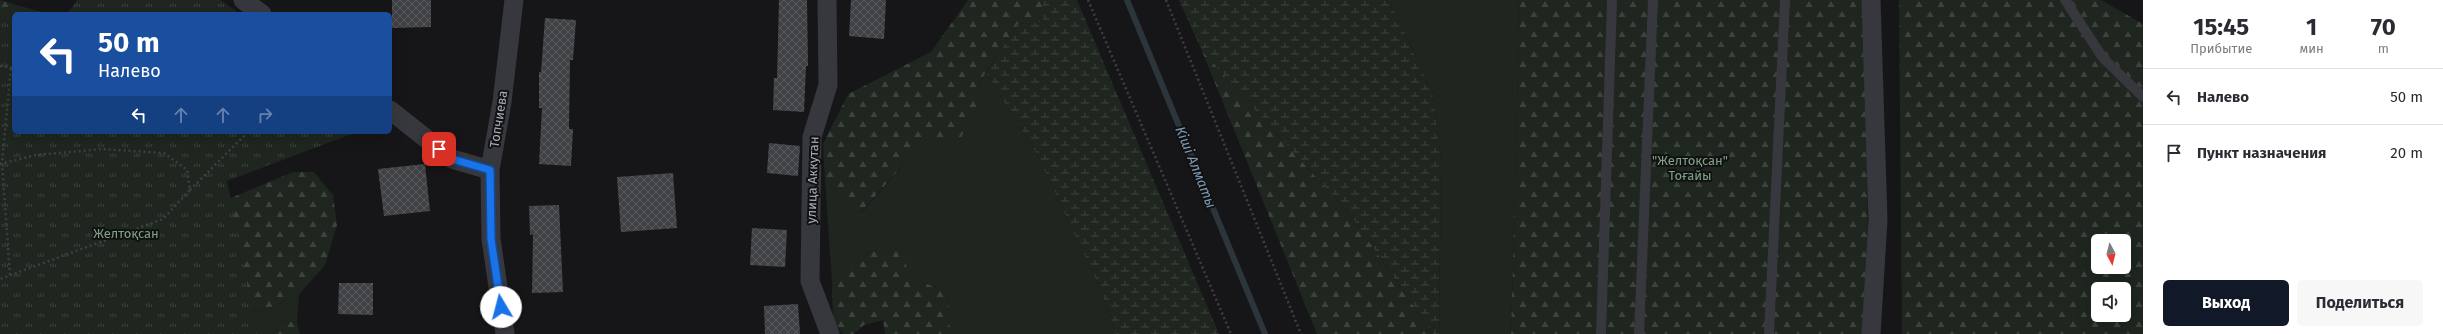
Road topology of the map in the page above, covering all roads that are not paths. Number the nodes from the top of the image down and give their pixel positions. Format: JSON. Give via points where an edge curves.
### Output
{"nodes":[{"id":1,"x":243,"y":0,"type":"edge"},
{"id":2,"x":514,"y":0,"type":"edge"},
{"id":3,"x":827,"y":0,"type":"edge"},
{"id":4,"x":1612,"y":0,"type":"edge"},
{"id":5,"x":1653,"y":0,"type":"edge"},
{"id":6,"x":1786,"y":0,"type":"edge"},
{"id":7,"x":1871,"y":0,"type":"edge"},
{"id":8,"x":2065,"y":0,"type":"edge"},
{"id":9,"x":259,"y":12,"type":"edge"},
{"id":10,"x":2143,"y":97,"type":"edge"},
{"id":11,"x":392,"y":112,"type":"edge"},
{"id":12,"x":490,"y":170,"type":"junction"},
{"id":13,"x":505,"y":334,"type":"edge"},
{"id":14,"x":830,"y":334,"type":"edge"},
{"id":15,"x":1601,"y":334,"type":"edge"},
{"id":16,"x":1639,"y":334,"type":"edge"},
{"id":17,"x":1769,"y":334,"type":"edge"},
{"id":18,"x":1871,"y":334,"type":"edge"}],
"edges":[{"from":1,"to":9,"type":"street"},
{"from":2,"to":12,"type":"street","name":"Топчиева","via":[[502,102]]},
{"from":3,"to":14,"type":"street","name":"улица Аккутан","via":[[828,85],[812,137],[810,281]]},
{"from":4,"to":15,"type":"lane"},
{"from":5,"to":16,"type":"lane"},
{"from":6,"to":17,"type":"lane"},
{"from":7,"to":18,"type":"street","via":[[1878,220]]},
{"from":8,"to":10,"type":"lane","via":[[2103,58]]},
{"from":11,"to":12,"type":"street","via":[[452,159]]},
{"from":12,"to":13,"type":"street","name":"Топчиева","via":[[491,239]]}]}
